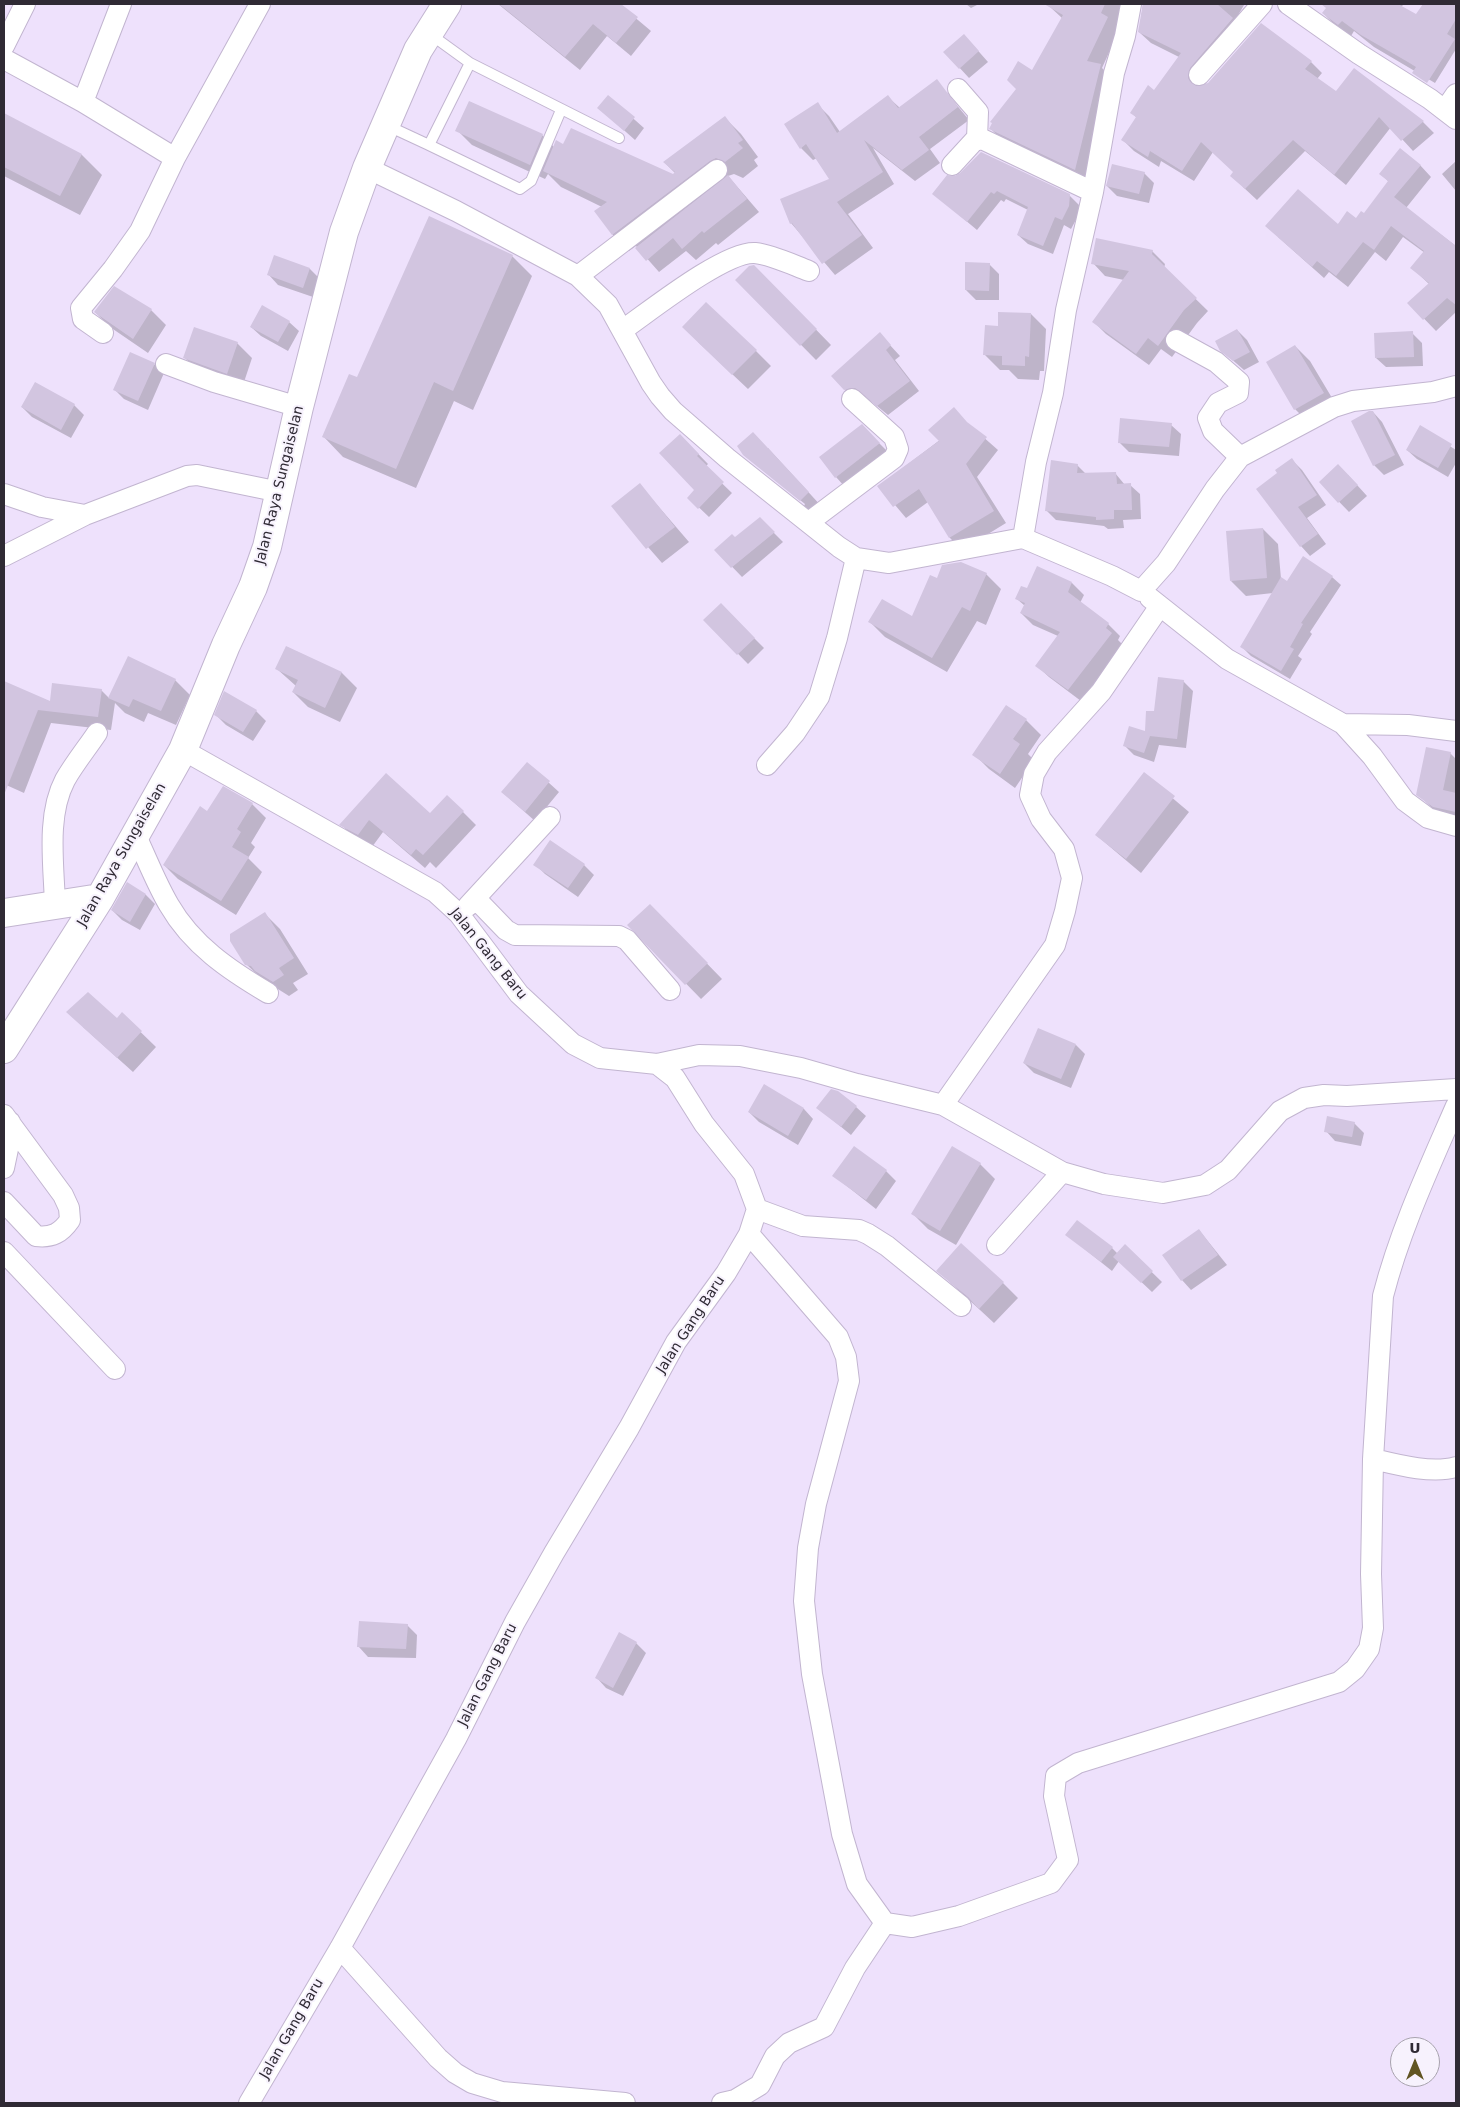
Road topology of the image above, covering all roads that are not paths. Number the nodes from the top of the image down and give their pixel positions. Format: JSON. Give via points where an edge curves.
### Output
{"nodes":[{"id":1,"x":25,"y":4,"type":"edge"},
{"id":2,"x":121,"y":4,"type":"edge"},
{"id":3,"x":260,"y":4,"type":"edge"},
{"id":4,"x":447,"y":4,"type":"edge"},
{"id":5,"x":1131,"y":4,"type":"edge"},
{"id":6,"x":1262,"y":4,"type":"edge"},
{"id":7,"x":1288,"y":4,"type":"edge"},
{"id":8,"x":428,"y":33,"type":"junction"},
{"id":9,"x":4,"y":46,"type":"edge"},
{"id":10,"x":4,"y":59,"type":"edge"},
{"id":11,"x":470,"y":63,"type":"junction"},
{"id":12,"x":1199,"y":75,"type":"dead end"},
{"id":13,"x":958,"y":89,"type":"dead end"},
{"id":14,"x":83,"y":102,"type":"junction"},
{"id":15,"x":1453,"y":108,"type":"edge"},
{"id":16,"x":560,"y":110,"type":"junction"},
{"id":17,"x":385,"y":125,"type":"junction"},
{"id":18,"x":619,"y":138,"type":"dead end"},
{"id":19,"x":977,"y":139,"type":"junction"},
{"id":20,"x":429,"y":145,"type":"junction"},
{"id":21,"x":175,"y":158,"type":"junction"},
{"id":22,"x":952,"y":165,"type":"dead end"},
{"id":23,"x":368,"y":168,"type":"junction"},
{"id":24,"x":717,"y":170,"type":"dead end"},
{"id":25,"x":1093,"y":192,"type":"junction"},
{"id":26,"x":809,"y":271,"type":"dead end"},
{"id":27,"x":578,"y":276,"type":"junction"},
{"id":28,"x":624,"y":329,"type":"junction"},
{"id":29,"x":103,"y":334,"type":"dead end"},
{"id":30,"x":1176,"y":340,"type":"dead end"},
{"id":31,"x":166,"y":364,"type":"dead end"},
{"id":32,"x":1456,"y":386,"type":"edge"},
{"id":33,"x":852,"y":399,"type":"dead end"},
{"id":34,"x":299,"y":407,"type":"junction"},
{"id":35,"x":1240,"y":457,"type":"junction"},
{"id":36,"x":280,"y":492,"type":"junction"},
{"id":37,"x":4,"y":494,"type":"edge"},
{"id":38,"x":85,"y":515,"type":"junction"},
{"id":39,"x":809,"y":522,"type":"junction"},
{"id":40,"x":1023,"y":538,"type":"junction"},
{"id":41,"x":4,"y":556,"type":"edge"},
{"id":42,"x":856,"y":558,"type":"junction"},
{"id":43,"x":1141,"y":591,"type":"junction"},
{"id":44,"x":1160,"y":606,"type":"junction"},
{"id":45,"x":1343,"y":724,"type":"junction"},
{"id":46,"x":1456,"y":730,"type":"edge"},
{"id":47,"x":97,"y":733,"type":"dead end"},
{"id":48,"x":183,"y":750,"type":"junction"},
{"id":49,"x":767,"y":765,"type":"dead end"},
{"id":50,"x":550,"y":817,"type":"dead end"},
{"id":51,"x":1456,"y":826,"type":"edge"},
{"id":52,"x":136,"y":836,"type":"junction"},
{"id":53,"x":100,"y":898,"type":"junction"},
{"id":54,"x":476,"y":899,"type":"junction"},
{"id":55,"x":55,"y":905,"type":"junction"},
{"id":56,"x":4,"y":913,"type":"edge"},
{"id":57,"x":459,"y":914,"type":"junction"},
{"id":58,"x":670,"y":990,"type":"dead end"},
{"id":59,"x":268,"y":993,"type":"dead end"},
{"id":60,"x":4,"y":1049,"type":"edge"},
{"id":61,"x":657,"y":1064,"type":"junction"},
{"id":62,"x":1456,"y":1089,"type":"edge"},
{"id":63,"x":943,"y":1105,"type":"junction"},
{"id":64,"x":1456,"y":1106,"type":"edge"},
{"id":65,"x":7,"y":1119,"type":"edge"},
{"id":66,"x":4,"y":1168,"type":"edge"},
{"id":67,"x":1062,"y":1172,"type":"junction"},
{"id":68,"x":4,"y":1202,"type":"edge"},
{"id":69,"x":757,"y":1209,"type":"junction"},
{"id":70,"x":749,"y":1234,"type":"junction"},
{"id":71,"x":998,"y":1245,"type":"dead end"},
{"id":72,"x":4,"y":1252,"type":"edge"},
{"id":73,"x":961,"y":1306,"type":"dead end"},
{"id":74,"x":115,"y":1369,"type":"dead end"},
{"id":75,"x":1373,"y":1459,"type":"junction"},
{"id":76,"x":1456,"y":1467,"type":"edge"},
{"id":77,"x":885,"y":1923,"type":"junction"},
{"id":78,"x":340,"y":1948,"type":"junction"},
{"id":79,"x":249,"y":2103,"type":"edge"},
{"id":80,"x":625,"y":2103,"type":"edge"},
{"id":81,"x":722,"y":2103,"type":"edge"}],
"edges":[{"from":1,"to":9,"type":"street"},
{"from":2,"to":14,"type":"street"},
{"from":3,"to":21,"type":"street"},
{"from":4,"to":8,"type":"main road","name":"Jalan Raya Sungaiselan"},
{"from":5,"to":25,"type":"street","via":[[1126,36],[1114,73]]},
{"from":6,"to":12,"type":"street"},
{"from":7,"to":15,"type":"street","via":[[1359,54]]},
{"from":8,"to":11,"type":"lane"},
{"from":8,"to":17,"type":"main road","name":"Jalan Raya Sungaiselan"},
{"from":10,"to":14,"type":"street"},
{"from":11,"to":16,"type":"lane"},
{"from":11,"to":20,"type":"lane"},
{"from":13,"to":19,"type":"street","via":[[978,112]]},
{"from":14,"to":21,"type":"street"},
{"from":16,"to":18,"type":"lane"},
{"from":16,"to":20,"type":"lane","via":[[530,181],[520,190]]},
{"from":17,"to":20,"type":"lane"},
{"from":17,"to":23,"type":"main road","name":"Jalan Raya Sungaiselan"},
{"from":19,"to":22,"type":"street"},
{"from":19,"to":25,"type":"street"},
{"from":21,"to":29,"type":"street","via":[[133,243],[81,308],[83,319]]},
{"from":23,"to":27,"type":"street"},
{"from":23,"to":34,"type":"main road","name":"Jalan Raya Sungaiselan","via":[[344,232]]},
{"from":24,"to":27,"type":"street"},
{"from":25,"to":40,"type":"street","via":[[1066,310],[1053,393],[1036,462]]},
{"from":26,"to":28,"type":"street","via":[[755,253],[740,254],[682,288]]},
{"from":27,"to":28,"type":"street","via":[[608,305]]},
{"from":28,"to":39,"type":"street","via":[[651,383],[666,403],[727,458]]},
{"from":30,"to":35,"type":"street","via":[[1216,362],[1239,382],[1238,393],[1218,403],[1208,418],[1213,430]]},
{"from":31,"to":34,"type":"street"},
{"from":32,"to":35,"type":"street","via":[[1433,392],[1353,401],[1334,407]]},
{"from":33,"to":39,"type":"street","via":[[894,437],[896,454]]},
{"from":34,"to":36,"type":"main road","name":"Jalan Raya Sungaiselan"},
{"from":35,"to":43,"type":"street","via":[[1166,563]]},
{"from":36,"to":38,"type":"street","via":[[197,474]]},
{"from":36,"to":48,"type":"main road","name":"Jalan Raya Sungaiselan","via":[[267,547],[253,587]]},
{"from":37,"to":38,"type":"street","via":[[42,507]]},
{"from":38,"to":41,"type":"street"},
{"from":39,"to":42,"type":"street"},
{"from":40,"to":42,"type":"street","via":[[889,563]]},
{"from":40,"to":43,"type":"street"},
{"from":42,"to":49,"type":"street","via":[[819,697]]},
{"from":43,"to":44,"type":"street"},
{"from":44,"to":45,"type":"street","via":[[1228,659]]},
{"from":44,"to":63,"type":"street","via":[[1101,692],[1047,752],[1034,774],[1030,795],[1041,819],[1064,849],[1072,878],[1065,911],[1055,944]]},
{"from":45,"to":46,"type":"street"},
{"from":45,"to":51,"type":"street","via":[[1372,756],[1405,801],[1428,818]]},
{"from":47,"to":55,"type":"street","via":[[64,781],[58,800],[54,827]]},
{"from":48,"to":52,"type":"main road","name":"Jalan Raya Sungaiselan"},
{"from":48,"to":57,"type":"street","name":"Jalan Gang Baru","via":[[435,892]]},
{"from":50,"to":54,"type":"street"},
{"from":52,"to":53,"type":"main road","name":"Jalan Raya Sungaiselan"},
{"from":52,"to":59,"type":"street","via":[[169,906],[187,930],[211,955]]},
{"from":53,"to":55,"type":"main road"},
{"from":53,"to":60,"type":"main road","name":"Jalan Raya Sungaiselan"},
{"from":54,"to":57,"type":"street"},
{"from":54,"to":58,"type":"street","via":[[515,935],[619,936],[627,940]]},
{"from":55,"to":56,"type":"main road"},
{"from":57,"to":61,"type":"street","name":"Jalan Gang Baru","via":[[519,994],[573,1044],[600,1058]]},
{"from":61,"to":63,"type":"street","name":"Jalan Gang Baru","via":[[699,1055],[740,1056],[801,1068]]},
{"from":61,"to":69,"type":"street","via":[[675,1078],[704,1124],[744,1174]]},
{"from":62,"to":67,"type":"street","name":"Jalan Gang Baru","via":[[1304,1098],[1280,1111],[1228,1170],[1205,1185],[1163,1192],[1104,1184]]},
{"from":63,"to":67,"type":"street","name":"Jalan Gang Baru"},
{"from":64,"to":75,"type":"street","via":[[1411,1211],[1383,1296]]},
{"from":65,"to":66,"type":"street","via":[[8,1149]]},
{"from":65,"to":68,"type":"street","via":[[63,1196],[70,1220],[64,1230],[54,1236],[36,1236]]},
{"from":67,"to":71,"type":"street"},
{"from":69,"to":70,"type":"street","name":"Jalan Gang Baru"},
{"from":69,"to":73,"type":"street","via":[[803,1226],[858,1230],[868,1234]]},
{"from":70,"to":77,"type":"street","via":[[838,1337],[846,1357],[849,1381],[816,1504],[808,1548],[804,1601],[812,1674],[842,1834],[857,1884]]},
{"from":70,"to":78,"type":"street","name":"Jalan Gang Baru","via":[[726,1273],[676,1342],[554,1553]]},
{"from":72,"to":74,"type":"street"},
{"from":75,"to":76,"type":"street","via":[[1444,1471]]},
{"from":75,"to":77,"type":"street","via":[[1373,1628],[1369,1649],[1355,1669],[1339,1682],[1311,1692],[1078,1763],[1056,1776],[1054,1796],[1068,1860],[1051,1883],[949,1918],[912,1927]]},
{"from":77,"to":81,"type":"street","via":[[855,1968],[824,2027],[789,2043],[775,2056],[760,2085],[735,2100]]},
{"from":78,"to":79,"type":"street","name":"Jalan Gang Baru"},
{"from":78,"to":80,"type":"street","via":[[438,2058],[472,2083],[502,2092]]}]}
